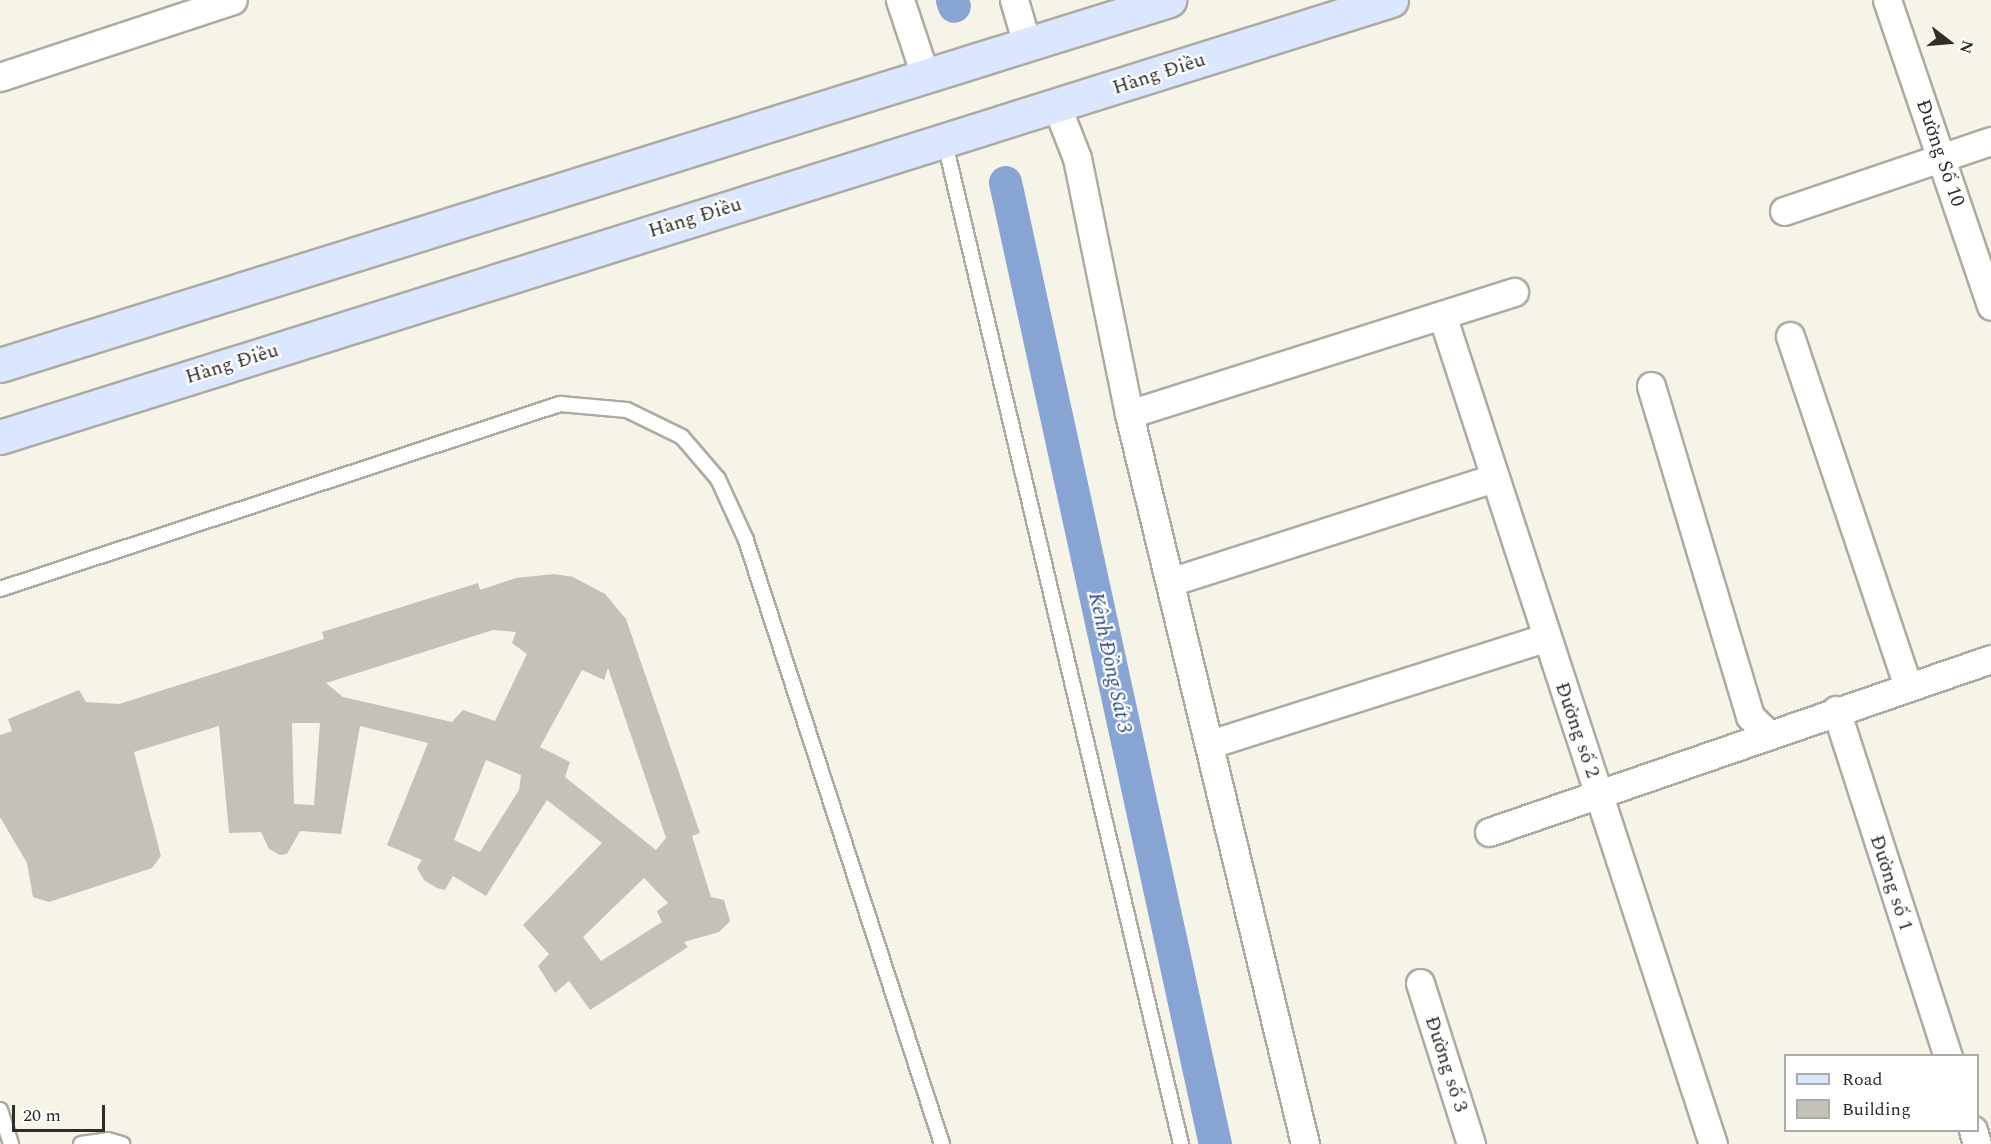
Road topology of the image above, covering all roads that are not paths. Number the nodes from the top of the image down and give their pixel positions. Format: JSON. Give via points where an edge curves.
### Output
{"nodes":[{"id":1,"x":233,"y":0,"type":"edge"},
{"id":2,"x":900,"y":0,"type":"edge"},
{"id":3,"x":1014,"y":0,"type":"edge"},
{"id":4,"x":1169,"y":0,"type":"edge"},
{"id":5,"x":1391,"y":0,"type":"edge"},
{"id":6,"x":1887,"y":0,"type":"edge"},
{"id":7,"x":1028,"y":44,"type":"junction"},
{"id":8,"x":925,"y":75,"type":"junction"},
{"id":9,"x":0,"y":77,"type":"edge"},
{"id":10,"x":1057,"y":107,"type":"junction"},
{"id":11,"x":944,"y":139,"type":"junction"},
{"id":12,"x":1991,"y":141,"type":"edge"},
{"id":13,"x":1942,"y":157,"type":"junction"},
{"id":14,"x":1784,"y":211,"type":"dead end"},
{"id":15,"x":1514,"y":292,"type":"dead end"},
{"id":16,"x":1991,"y":306,"type":"edge"},
{"id":17,"x":1442,"y":315,"type":"junction"},
{"id":18,"x":1790,"y":336,"type":"dead end"},
{"id":19,"x":0,"y":364,"type":"edge"},
{"id":20,"x":1651,"y":386,"type":"dead end"},
{"id":21,"x":1129,"y":414,"type":"junction"},
{"id":22,"x":0,"y":436,"type":"edge"},
{"id":23,"x":1494,"y":478,"type":"junction"},
{"id":24,"x":1170,"y":582,"type":"junction"},
{"id":25,"x":0,"y":589,"type":"edge"},
{"id":26,"x":1545,"y":638,"type":"junction"},
{"id":27,"x":1991,"y":659,"type":"edge"},
{"id":28,"x":1908,"y":686,"type":"junction"},
{"id":29,"x":1836,"y":710,"type":"junction"},
{"id":30,"x":1767,"y":733,"type":"junction"},
{"id":31,"x":1210,"y":744,"type":"junction"},
{"id":32,"x":1599,"y":792,"type":"junction"},
{"id":33,"x":1489,"y":832,"type":"dead end"},
{"id":34,"x":1420,"y":983,"type":"dead end"},
{"id":35,"x":1947,"y":1054,"type":"edge"},
{"id":36,"x":0,"y":1110,"type":"edge"},
{"id":37,"x":12,"y":1144,"type":"edge"},
{"id":38,"x":81,"y":1144,"type":"edge"},
{"id":39,"x":122,"y":1144,"type":"edge"},
{"id":40,"x":942,"y":1144,"type":"edge"},
{"id":41,"x":1181,"y":1144,"type":"edge"},
{"id":42,"x":1305,"y":1144,"type":"edge"},
{"id":43,"x":1471,"y":1144,"type":"edge"},
{"id":44,"x":1713,"y":1144,"type":"edge"}],
"edges":[{"from":1,"to":9,"type":"street"},
{"from":2,"to":8,"type":"street"},
{"from":3,"to":7,"type":"street"},
{"from":4,"to":7,"type":"main road"},
{"from":5,"to":10,"type":"main road","name":"Hàng Điều"},
{"from":6,"to":13,"type":"street","name":"Đường Số 10"},
{"from":7,"to":8,"type":"main road"},
{"from":8,"to":19,"type":"main road"},
{"from":10,"to":11,"type":"main road","name":"Hàng Điều"},
{"from":10,"to":21,"type":"street","via":[[1077,158]]},
{"from":11,"to":22,"type":"main road","name":"Hàng Điều"},
{"from":11,"to":41,"type":"lane"},
{"from":12,"to":13,"type":"street"},
{"from":13,"to":14,"type":"street"},
{"from":13,"to":16,"type":"street","name":"Đường Số 10"},
{"from":15,"to":17,"type":"street"},
{"from":17,"to":21,"type":"street"},
{"from":17,"to":23,"type":"street","name":"Đường số 2"},
{"from":18,"to":28,"type":"street"},
{"from":20,"to":30,"type":"street","via":[[1750,716]]},
{"from":21,"to":24,"type":"street"},
{"from":23,"to":24,"type":"street"},
{"from":23,"to":26,"type":"street","name":"Đường số 2"},
{"from":24,"to":31,"type":"street"},
{"from":25,"to":40,"type":"lane","via":[[560,404],[627,410],[682,438],[718,479],[746,540]]},
{"from":26,"to":31,"type":"street"},
{"from":26,"to":32,"type":"street","name":"Đường số 2"},
{"from":27,"to":28,"type":"street"},
{"from":28,"to":29,"type":"street"},
{"from":29,"to":30,"type":"street"},
{"from":29,"to":35,"type":"street","name":"Đường số 1"},
{"from":30,"to":32,"type":"street"},
{"from":31,"to":42,"type":"street"},
{"from":32,"to":33,"type":"street"},
{"from":32,"to":44,"type":"street","name":"Đường số 2"},
{"from":34,"to":43,"type":"street","name":"Đường số 3"},
{"from":36,"to":37,"type":"lane"},
{"from":38,"to":39,"type":"lane","via":[[108,1140]]}]}
